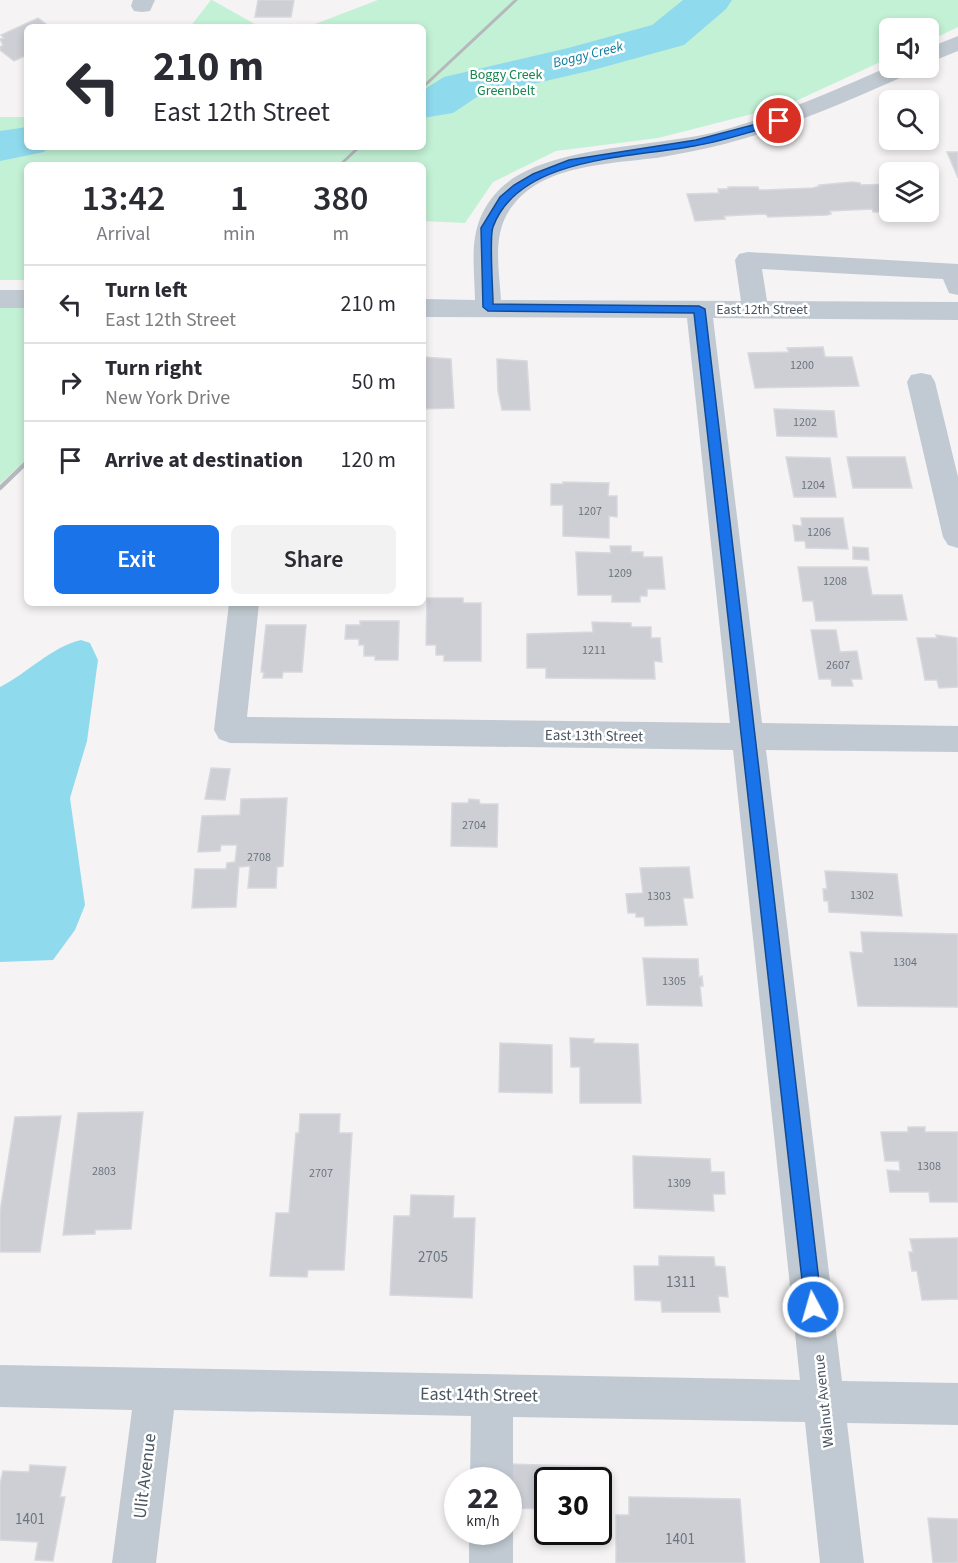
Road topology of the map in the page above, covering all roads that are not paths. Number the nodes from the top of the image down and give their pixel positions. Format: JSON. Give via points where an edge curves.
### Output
{"nodes":[{"id":1,"x":958,"y":43,"type":"edge"},
{"id":2,"x":939,"y":51,"type":"edge"},
{"id":3,"x":880,"y":78,"type":"edge"},
{"id":4,"x":958,"y":287,"type":"edge"},
{"id":5,"x":0,"y":299,"type":"edge"},
{"id":6,"x":24,"y":299,"type":"edge"},
{"id":7,"x":488,"y":307,"type":"junction"},
{"id":8,"x":426,"y":308,"type":"edge"},
{"id":9,"x":699,"y":309,"type":"junction"},
{"id":10,"x":754,"y":309,"type":"junction"},
{"id":11,"x":958,"y":311,"type":"edge"},
{"id":12,"x":0,"y":321,"type":"edge"},
{"id":13,"x":24,"y":321,"type":"edge"},
{"id":14,"x":921,"y":382,"type":"dead end"},
{"id":15,"x":958,"y":537,"type":"edge"},
{"id":16,"x":244,"y":606,"type":"edge"},
{"id":17,"x":747,"y":738,"type":"junction"},
{"id":18,"x":958,"y":739,"type":"edge"},
{"id":19,"x":0,"y":1386,"type":"edge"},
{"id":20,"x":156,"y":1389,"type":"junction"},
{"id":21,"x":492,"y":1395,"type":"junction"},
{"id":22,"x":825,"y":1402,"type":"junction"},
{"id":23,"x":958,"y":1404,"type":"edge"},
{"id":24,"x":491,"y":1467,"type":"edge"},
{"id":25,"x":491,"y":1545,"type":"edge"},
{"id":26,"x":134,"y":1563,"type":"edge"},
{"id":27,"x":491,"y":1563,"type":"edge"},
{"id":28,"x":842,"y":1563,"type":"edge"}],
"edges":[{"from":1,"to":2,"type":"street"},
{"from":3,"to":7,"type":"street","via":[[747,131],[665,149],[569,163],[536,176],[504,200],[487,228]]},
{"from":4,"to":10,"type":"street","via":[[954,272],[748,260]]},
{"from":5,"to":6,"type":"street"},
{"from":7,"to":8,"type":"street","name":"East 12th Street"},
{"from":7,"to":9,"type":"street","name":"East 12th Street"},
{"from":9,"to":10,"type":"street","name":"East 12th Street"},
{"from":9,"to":17,"type":"street","name":"Walnut Avenue"},
{"from":10,"to":11,"type":"street","name":"East 12th Street"},
{"from":12,"to":13,"type":"street"},
{"from":14,"to":15,"type":"street"},
{"from":16,"to":17,"type":"street","name":"East 13th Street","via":[[230,730]]},
{"from":17,"to":18,"type":"street","name":"East 13th Street"},
{"from":17,"to":22,"type":"street","name":"Walnut Avenue"},
{"from":19,"to":20,"type":"street","name":"East 14th Street"},
{"from":20,"to":21,"type":"street","name":"East 14th Street"},
{"from":20,"to":26,"type":"street","name":"Ulit Avenue"},
{"from":21,"to":22,"type":"street","name":"East 14th Street"},
{"from":21,"to":24,"type":"street"},
{"from":22,"to":23,"type":"street","name":"East 14th Street"},
{"from":22,"to":28,"type":"street","name":"Walnut Avenue"},
{"from":25,"to":27,"type":"street"}]}
